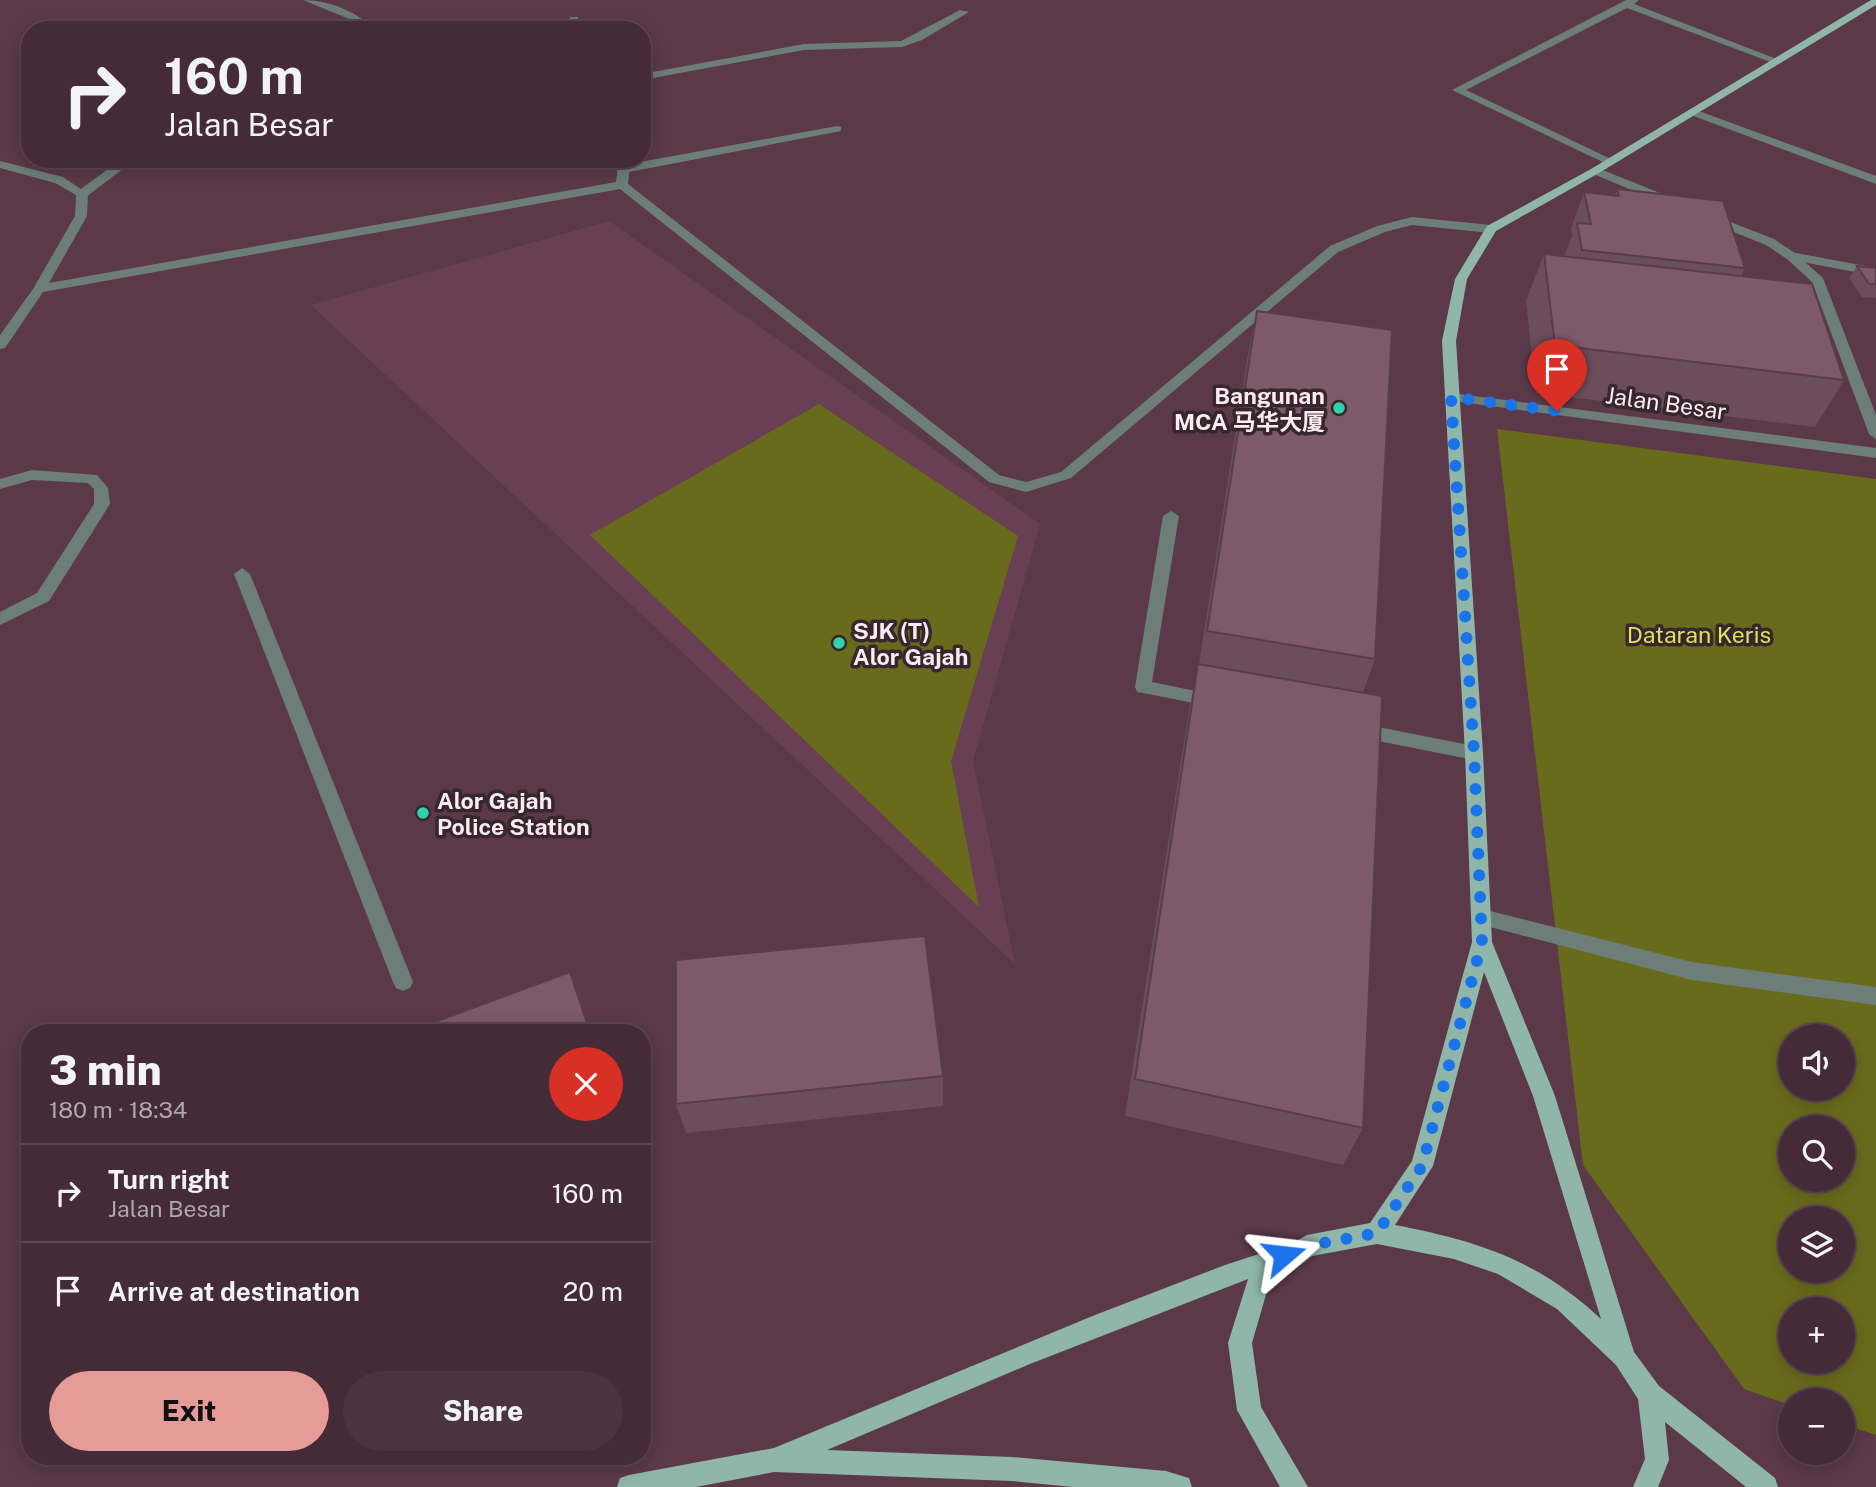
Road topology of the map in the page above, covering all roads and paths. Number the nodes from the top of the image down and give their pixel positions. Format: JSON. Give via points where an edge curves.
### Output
{"nodes":[{"id":1,"x":308,"y":0,"type":"edge"},
{"id":2,"x":1876,"y":1,"type":"edge"},
{"id":3,"x":1630,"y":2,"type":"edge"},
{"id":4,"x":964,"y":12,"type":"dead end"},
{"id":5,"x":360,"y":21,"type":"edge"},
{"id":6,"x":1777,"y":61,"type":"junction"},
{"id":7,"x":651,"y":75,"type":"edge"},
{"id":8,"x":1692,"y":112,"type":"junction"},
{"id":9,"x":837,"y":129,"type":"dead end"},
{"id":10,"x":651,"y":160,"type":"edge"},
{"id":11,"x":1609,"y":163,"type":"junction"},
{"id":12,"x":0,"y":164,"type":"edge"},
{"id":13,"x":118,"y":168,"type":"edge"},
{"id":14,"x":624,"y":168,"type":"edge"},
{"id":15,"x":1595,"y":171,"type":"junction"},
{"id":16,"x":1876,"y":180,"type":"edge"},
{"id":17,"x":622,"y":185,"type":"junction"},
{"id":18,"x":82,"y":194,"type":"junction"},
{"id":19,"x":1491,"y":229,"type":"junction"},
{"id":20,"x":1791,"y":256,"type":"junction"},
{"id":21,"x":1876,"y":272,"type":"edge"},
{"id":22,"x":39,"y":289,"type":"junction"},
{"id":23,"x":0,"y":345,"type":"edge"},
{"id":24,"x":1451,"y":397,"type":"junction"},
{"id":25,"x":1876,"y":434,"type":"edge"},
{"id":26,"x":1876,"y":453,"type":"edge"},
{"id":27,"x":3,"y":485,"type":"edge"},
{"id":28,"x":1171,"y":516,"type":"dead end"},
{"id":29,"x":242,"y":574,"type":"dead end"},
{"id":30,"x":0,"y":619,"type":"edge"},
{"id":31,"x":1236,"y":705,"type":"edge"},
{"id":32,"x":1342,"y":727,"type":"edge"},
{"id":33,"x":1474,"y":753,"type":"junction"},
{"id":34,"x":1482,"y":917,"type":"junction"},
{"id":35,"x":1482,"y":942,"type":"junction"},
{"id":36,"x":403,"y":982,"type":"dead end"},
{"id":37,"x":1876,"y":996,"type":"edge"},
{"id":38,"x":1377,"y":1233,"type":"junction"},
{"id":39,"x":1307,"y":1246,"type":"junction"},
{"id":40,"x":1624,"y":1357,"type":"junction"},
{"id":41,"x":1650,"y":1395,"type":"junction"},
{"id":42,"x":774,"y":1460,"type":"junction"},
{"id":43,"x":629,"y":1487,"type":"edge"},
{"id":44,"x":1180,"y":1487,"type":"edge"},
{"id":45,"x":1296,"y":1487,"type":"edge"},
{"id":46,"x":1645,"y":1487,"type":"edge"},
{"id":47,"x":1766,"y":1487,"type":"edge"}],
"edges":[{"from":1,"to":5,"type":"street"},
{"from":2,"to":6,"type":"main road"},
{"from":3,"to":6,"type":"street"},
{"from":3,"to":11,"type":"street","via":[[1457,90]]},
{"from":4,"to":7,"type":"street","via":[[902,44],[804,47]]},
{"from":6,"to":8,"type":"main road"},
{"from":8,"to":11,"type":"main road"},
{"from":8,"to":16,"type":"street"},
{"from":9,"to":10,"type":"street"},
{"from":11,"to":15,"type":"main road"},
{"from":12,"to":18,"type":"street","via":[[59,180]]},
{"from":13,"to":18,"type":"street"},
{"from":14,"to":17,"type":"street"},
{"from":15,"to":19,"type":"main road"},
{"from":15,"to":20,"type":"street","via":[[1770,242]]},
{"from":17,"to":19,"type":"street","via":[[995,479],[1026,486],[1066,475],[1334,249],[1412,221]]},
{"from":17,"to":22,"type":"street"},
{"from":18,"to":22,"type":"street","via":[[81,216]]},
{"from":19,"to":24,"type":"main road","via":[[1461,279],[1450,341]]},
{"from":20,"to":21,"type":"street"},
{"from":20,"to":25,"type":"street","via":[[1818,281]]},
{"from":22,"to":23,"type":"street"},
{"from":24,"to":26,"type":"street","name":"Jalan Besar"},
{"from":24,"to":33,"type":"main road"},
{"from":27,"to":30,"type":"street","via":[[32,475],[92,478],[101,488],[102,504],[43,597]]},
{"from":28,"to":31,"type":"street","via":[[1143,687]]},
{"from":29,"to":36,"type":"street"},
{"from":32,"to":33,"type":"street"},
{"from":33,"to":34,"type":"main road"},
{"from":34,"to":35,"type":"main road"},
{"from":34,"to":37,"type":"street","via":[[1692,971]]},
{"from":35,"to":38,"type":"main road","via":[[1422,1166]]},
{"from":35,"to":40,"type":"main road","via":[[1544,1096]]},
{"from":38,"to":39,"type":"main road"},
{"from":38,"to":40,"type":"main road","via":[[1454,1248],[1504,1265],[1564,1301]]},
{"from":39,"to":42,"type":"main road","via":[[1012,1358]]},
{"from":39,"to":45,"type":"main road","via":[[1258,1284],[1240,1343],[1249,1410]]},
{"from":40,"to":41,"type":"main road"},
{"from":41,"to":46,"type":"main road","via":[[1657,1460]]},
{"from":41,"to":47,"type":"main road"},
{"from":42,"to":43,"type":"main road"},
{"from":42,"to":44,"type":"main road","via":[[1012,1469]]}]}
